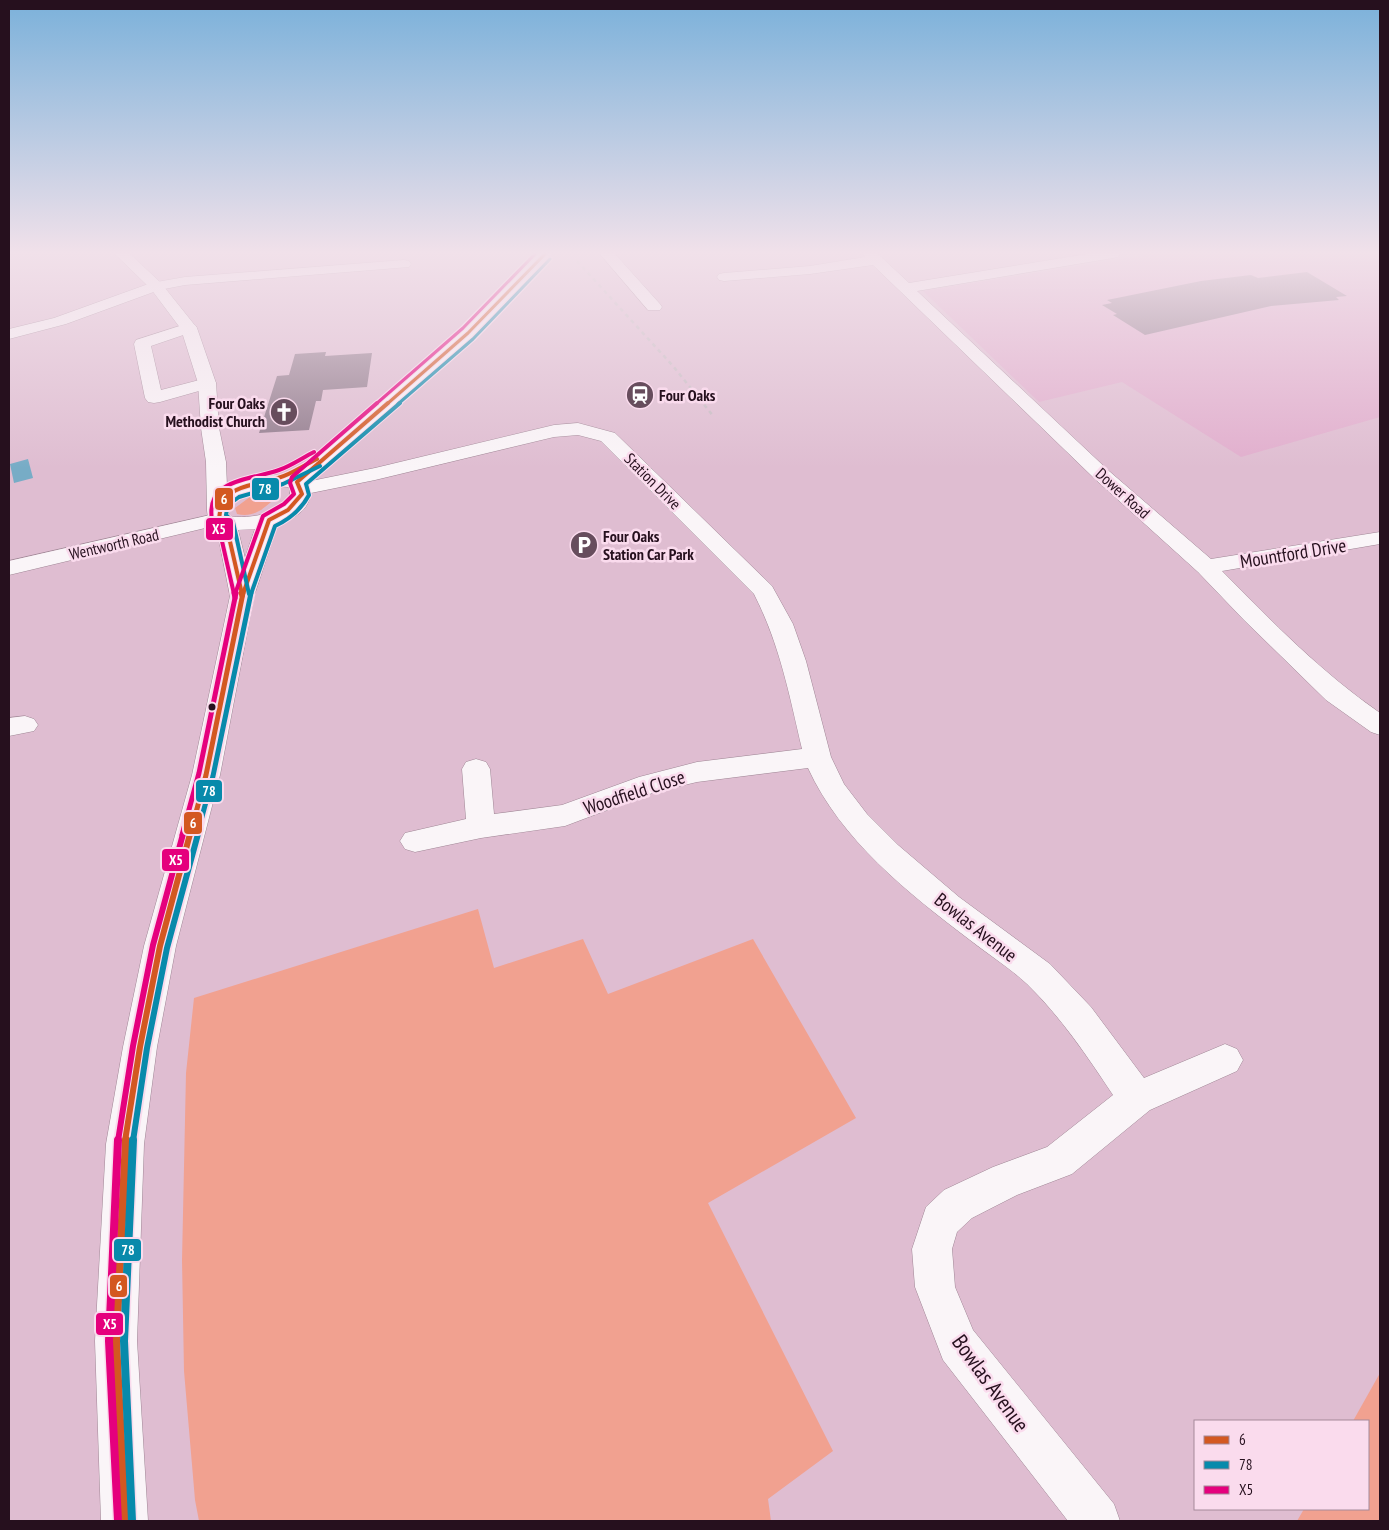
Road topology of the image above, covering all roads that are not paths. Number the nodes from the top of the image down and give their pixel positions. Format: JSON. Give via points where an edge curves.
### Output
{"nodes":[{"id":1,"x":43,"y":325,"type":"edge"},
{"id":2,"x":187,"y":325,"type":"edge"},
{"id":3,"x":475,"y":325,"type":"edge"},
{"id":4,"x":945,"y":325,"type":"edge"},
{"id":5,"x":189,"y":328,"type":"junction"},
{"id":6,"x":9,"y":334,"type":"edge"},
{"id":7,"x":207,"y":383,"type":"junction"},
{"id":8,"x":330,"y":452,"type":"junction"},
{"id":9,"x":216,"y":462,"type":"junction"},
{"id":10,"x":274,"y":480,"type":"junction"},
{"id":11,"x":254,"y":483,"type":"junction"},
{"id":12,"x":299,"y":491,"type":"junction"},
{"id":13,"x":220,"y":518,"type":"junction"},
{"id":14,"x":268,"y":520,"type":"junction"},
{"id":15,"x":1380,"y":538,"type":"edge"},
{"id":16,"x":1206,"y":567,"type":"junction"},
{"id":17,"x":9,"y":568,"type":"edge"},
{"id":18,"x":242,"y":596,"type":"junction"},
{"id":19,"x":1380,"y":726,"type":"edge"},
{"id":20,"x":816,"y":757,"type":"junction"},
{"id":21,"x":476,"y":769,"type":"dead end"},
{"id":22,"x":481,"y":827,"type":"junction"},
{"id":23,"x":415,"y":841,"type":"dead end"},
{"id":24,"x":1225,"y":1060,"type":"dead end"},
{"id":25,"x":1137,"y":1098,"type":"junction"},
{"id":26,"x":125,"y":1521,"type":"edge"},
{"id":27,"x":1097,"y":1521,"type":"edge"}],
"edges":[{"from":1,"to":6,"type":"street"},
{"from":2,"to":5,"type":"street"},
{"from":3,"to":8,"type":"street"},
{"from":4,"to":16,"type":"street","name":"Dower Road","via":[[1102,475]]},
{"from":5,"to":7,"type":"street"},
{"from":5,"to":7,"type":"street","via":[[142,344],[154,398]]},
{"from":7,"to":9,"type":"street"},
{"from":8,"to":10,"type":"street"},
{"from":8,"to":12,"type":"street"},
{"from":9,"to":11,"type":"street"},
{"from":9,"to":13,"type":"street"},
{"from":10,"to":11,"type":"street"},
{"from":10,"to":12,"type":"street"},
{"from":11,"to":13,"type":"street","via":[[230,493],[220,503]]},
{"from":12,"to":14,"type":"street","name":"Wentworth Road","via":[[284,514]]},
{"from":12,"to":20,"type":"street","name":"Station Drive","via":[[554,431],[578,429],[608,437],[764,591],[781,624],[794,661]]},
{"from":13,"to":14,"type":"street","name":"Wentworth Road","via":[[238,525]]},
{"from":13,"to":17,"type":"street","name":"Wentworth Road"},
{"from":13,"to":18,"type":"street"},
{"from":14,"to":18,"type":"street"},
{"from":15,"to":16,"type":"street","name":"Mountford Drive"},
{"from":16,"to":19,"type":"street","name":"Dower Road","via":[[1335,694]]},
{"from":18,"to":26,"type":"street","via":[[206,775],[158,956],[125,1144],[116,1341]]},
{"from":20,"to":22,"type":"street","name":"Woodfield Close","via":[[697,772],[648,784],[565,816]]},
{"from":20,"to":25,"type":"street","name":"Bowlas Avenue","via":[[832,789],[856,822],[948,906],[1038,974],[1079,1018]]},
{"from":21,"to":22,"type":"street"},
{"from":22,"to":23,"type":"street","name":"Woodfield Close"},
{"from":24,"to":25,"type":"street","name":"Bowlas Avenue"},
{"from":25,"to":27,"type":"street","name":"Bowlas Avenue","via":[[1059,1161],[958,1204],[940,1221],[932,1249],[935,1287],[958,1345]]}]}
